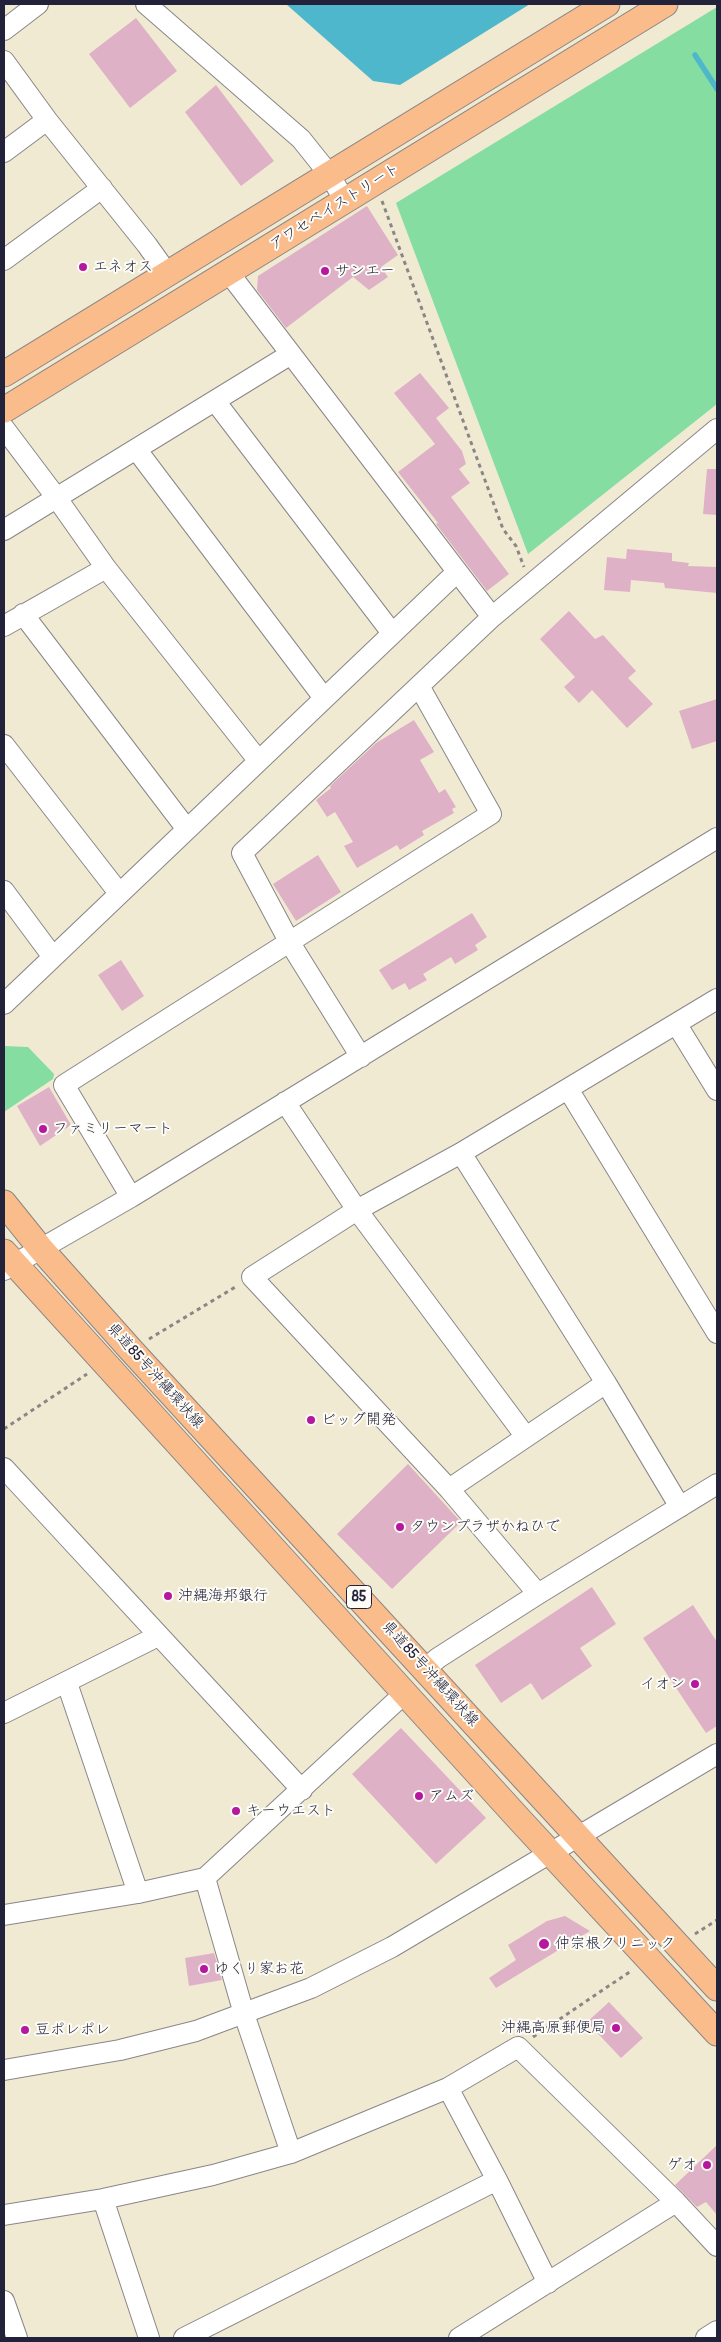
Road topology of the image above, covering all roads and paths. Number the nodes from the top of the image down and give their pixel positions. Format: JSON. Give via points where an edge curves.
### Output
{"nodes":[{"id":1,"x":38,"y":4,"type":"edge"},
{"id":2,"x":146,"y":4,"type":"edge"},
{"id":3,"x":607,"y":4,"type":"edge"},
{"id":4,"x":665,"y":4,"type":"edge"},
{"id":5,"x":4,"y":30,"type":"edge"},
{"id":6,"x":4,"y":61,"type":"edge"},
{"id":7,"x":47,"y":120,"type":"junction"},
{"id":8,"x":4,"y":152,"type":"edge"},
{"id":9,"x":329,"y":174,"type":"junction"},
{"id":10,"x":102,"y":188,"type":"junction"},
{"id":11,"x":381,"y":198,"type":"dead end"},
{"id":12,"x":346,"y":201,"type":"junction"},
{"id":13,"x":4,"y":260,"type":"edge"},
{"id":14,"x":167,"y":273,"type":"junction"},
{"id":15,"x":229,"y":273,"type":"junction"},
{"id":16,"x":291,"y":354,"type":"junction"},
{"id":17,"x":4,"y":374,"type":"edge"},
{"id":18,"x":215,"y":401,"type":"junction"},
{"id":19,"x":4,"y":410,"type":"edge"},
{"id":20,"x":4,"y":428,"type":"edge"},
{"id":21,"x":717,"y":429,"type":"edge"},
{"id":22,"x":136,"y":449,"type":"junction"},
{"id":23,"x":56,"y":497,"type":"junction"},
{"id":24,"x":4,"y":530,"type":"edge"},
{"id":25,"x":106,"y":568,"type":"junction"},
{"id":26,"x":457,"y":572,"type":"junction"},
{"id":27,"x":530,"y":585,"type":"junction"},
{"id":28,"x":23,"y":614,"type":"junction"},
{"id":29,"x":492,"y":617,"type":"junction"},
{"id":30,"x":4,"y":626,"type":"edge"},
{"id":31,"x":392,"y":633,"type":"junction"},
{"id":32,"x":419,"y":686,"type":"junction"},
{"id":33,"x":324,"y":698,"type":"junction"},
{"id":34,"x":4,"y":745,"type":"edge"},
{"id":35,"x":258,"y":760,"type":"junction"},
{"id":36,"x":186,"y":828,"type":"junction"},
{"id":37,"x":717,"y":838,"type":"edge"},
{"id":38,"x":4,"y":891,"type":"edge"},
{"id":39,"x":119,"y":893,"type":"junction"},
{"id":40,"x":290,"y":943,"type":"junction"},
{"id":41,"x":53,"y":957,"type":"junction"},
{"id":42,"x":717,"y":999,"type":"edge"},
{"id":43,"x":4,"y":1004,"type":"edge"},
{"id":44,"x":677,"y":1025,"type":"junction"},
{"id":45,"x":361,"y":1057,"type":"junction"},
{"id":46,"x":568,"y":1089,"type":"junction"},
{"id":47,"x":717,"y":1090,"type":"edge"},
{"id":48,"x":285,"y":1102,"type":"junction"},
{"id":49,"x":461,"y":1153,"type":"junction"},
{"id":50,"x":131,"y":1197,"type":"junction"},
{"id":51,"x":4,"y":1203,"type":"edge"},
{"id":52,"x":357,"y":1210,"type":"junction"},
{"id":53,"x":40,"y":1249,"type":"junction"},
{"id":54,"x":7,"y":1262,"type":"edge"},
{"id":55,"x":252,"y":1277,"type":"junction"},
{"id":56,"x":717,"y":1333,"type":"edge"},
{"id":57,"x":131,"y":1350,"type":"junction"},
{"id":58,"x":103,"y":1363,"type":"junction"},
{"id":59,"x":606,"y":1383,"type":"junction"},
{"id":60,"x":4,"y":1429,"type":"edge"},
{"id":61,"x":526,"y":1437,"type":"junction"},
{"id":62,"x":4,"y":1468,"type":"edge"},
{"id":63,"x":717,"y":1484,"type":"edge"},
{"id":64,"x":449,"y":1489,"type":"junction"},
{"id":65,"x":680,"y":1507,"type":"junction"},
{"id":66,"x":538,"y":1594,"type":"junction"},
{"id":67,"x":158,"y":1636,"type":"junction"},
{"id":68,"x":425,"y":1669,"type":"junction"},
{"id":69,"x":67,"y":1683,"type":"junction"},
{"id":70,"x":406,"y":1692,"type":"junction"},
{"id":71,"x":4,"y":1713,"type":"edge"},
{"id":72,"x":717,"y":1754,"type":"edge"},
{"id":73,"x":302,"y":1790,"type":"junction"},
{"id":74,"x":579,"y":1838,"type":"junction"},
{"id":75,"x":551,"y":1853,"type":"junction"},
{"id":76,"x":205,"y":1878,"type":"junction"},
{"id":77,"x":138,"y":1894,"type":"junction"},
{"id":78,"x":4,"y":1912,"type":"edge"},
{"id":79,"x":649,"y":1958,"type":"junction"},
{"id":80,"x":717,"y":1988,"type":"edge"},
{"id":81,"x":244,"y":2014,"type":"junction"},
{"id":82,"x":717,"y":2033,"type":"edge"},
{"id":83,"x":518,"y":2047,"type":"junction"},
{"id":84,"x":4,"y":2070,"type":"edge"},
{"id":85,"x":448,"y":2088,"type":"junction"},
{"id":86,"x":291,"y":2153,"type":"junction"},
{"id":87,"x":497,"y":2180,"type":"junction"},
{"id":88,"x":103,"y":2199,"type":"junction"},
{"id":89,"x":676,"y":2202,"type":"junction"},
{"id":90,"x":4,"y":2215,"type":"edge"},
{"id":91,"x":717,"y":2246,"type":"edge"},
{"id":92,"x":548,"y":2283,"type":"junction"},
{"id":93,"x":4,"y":2301,"type":"edge"},
{"id":94,"x":717,"y":2331,"type":"edge"},
{"id":95,"x":17,"y":2338,"type":"edge"},
{"id":96,"x":149,"y":2338,"type":"edge"},
{"id":97,"x":184,"y":2338,"type":"edge"},
{"id":98,"x":459,"y":2338,"type":"edge"},
{"id":99,"x":706,"y":2338,"type":"edge"}],
"edges":[{"from":1,"to":5,"type":"street"},
{"from":2,"to":9,"type":"street","via":[[301,140]]},
{"from":3,"to":9,"type":"main road","name":"アワセベイストリート"},
{"from":4,"to":12,"type":"main road","name":"アワセベイストリート"},
{"from":6,"to":7,"type":"street"},
{"from":7,"to":8,"type":"street"},
{"from":7,"to":10,"type":"street"},
{"from":9,"to":12,"type":"street"},
{"from":9,"to":14,"type":"main road","name":"アワセベイストリート"},
{"from":10,"to":13,"type":"street"},
{"from":10,"to":14,"type":"street"},
{"from":11,"to":27,"type":"path","via":[[503,529],[516,546]]},
{"from":12,"to":15,"type":"main road","name":"アワセベイストリート"},
{"from":14,"to":17,"type":"main road","name":"アワセベイストリート"},
{"from":15,"to":16,"type":"street"},
{"from":15,"to":19,"type":"main road","name":"アワセベイストリート"},
{"from":16,"to":18,"type":"street"},
{"from":16,"to":26,"type":"street"},
{"from":18,"to":22,"type":"street"},
{"from":18,"to":31,"type":"street"},
{"from":20,"to":23,"type":"street"},
{"from":21,"to":27,"type":"street"},
{"from":22,"to":23,"type":"street"},
{"from":22,"to":33,"type":"street"},
{"from":23,"to":24,"type":"street"},
{"from":23,"to":25,"type":"street"},
{"from":25,"to":28,"type":"street"},
{"from":25,"to":35,"type":"street"},
{"from":26,"to":29,"type":"street"},
{"from":26,"to":31,"type":"street"},
{"from":27,"to":29,"type":"street"},
{"from":28,"to":30,"type":"street"},
{"from":28,"to":36,"type":"street"},
{"from":29,"to":32,"type":"street"},
{"from":31,"to":33,"type":"street"},
{"from":32,"to":40,"type":"street","via":[[242,853]]},
{"from":32,"to":40,"type":"street","via":[[491,814]]},
{"from":33,"to":35,"type":"street"},
{"from":34,"to":39,"type":"street"},
{"from":35,"to":36,"type":"street"},
{"from":36,"to":39,"type":"street"},
{"from":37,"to":45,"type":"street"},
{"from":38,"to":41,"type":"street"},
{"from":39,"to":41,"type":"street"},
{"from":40,"to":45,"type":"street"},
{"from":40,"to":50,"type":"street","via":[[64,1085]]},
{"from":41,"to":43,"type":"street"},
{"from":42,"to":44,"type":"street"},
{"from":44,"to":46,"type":"street"},
{"from":44,"to":47,"type":"street"},
{"from":45,"to":48,"type":"street"},
{"from":46,"to":49,"type":"street"},
{"from":46,"to":56,"type":"street"},
{"from":48,"to":50,"type":"street"},
{"from":48,"to":52,"type":"street"},
{"from":49,"to":52,"type":"street"},
{"from":49,"to":59,"type":"street"},
{"from":50,"to":53,"type":"street"},
{"from":51,"to":53,"type":"main road","name":"県道85号沖縄環状線","number":"85"},
{"from":52,"to":55,"type":"street"},
{"from":52,"to":61,"type":"street"},
{"from":53,"to":54,"type":"street"},
{"from":53,"to":57,"type":"main road","name":"県道85号沖縄環状線","number":"85"},
{"from":54,"to":58,"type":"main road","name":"県道85号沖縄環状線","number":"85"},
{"from":55,"to":57,"type":"path"},
{"from":55,"to":64,"type":"street"},
{"from":57,"to":68,"type":"main road","name":"県道85号沖縄環状線","number":"85"},
{"from":58,"to":60,"type":"path"},
{"from":58,"to":70,"type":"main road","name":"県道85号沖縄環状線","number":"85"},
{"from":59,"to":61,"type":"street"},
{"from":59,"to":65,"type":"street"},
{"from":61,"to":64,"type":"street"},
{"from":62,"to":67,"type":"street"},
{"from":63,"to":65,"type":"street"},
{"from":64,"to":66,"type":"street"},
{"from":65,"to":66,"type":"street"},
{"from":66,"to":68,"type":"street"},
{"from":67,"to":69,"type":"street"},
{"from":67,"to":73,"type":"street"},
{"from":68,"to":74,"type":"main road","name":"県道85号沖縄環状線","number":"85"},
{"from":69,"to":71,"type":"street"},
{"from":69,"to":77,"type":"street"},
{"from":70,"to":73,"type":"street"},
{"from":70,"to":75,"type":"main road","name":"県道85号沖縄環状線","number":"85"},
{"from":72,"to":74,"type":"street"},
{"from":73,"to":76,"type":"street"},
{"from":74,"to":75,"type":"street"},
{"from":74,"to":80,"type":"main road","name":"県道85号沖縄環状線","number":"85"},
{"from":75,"to":79,"type":"main road","name":"県道85号沖縄環状線","number":"85"},
{"from":75,"to":81,"type":"street","via":[[392,1947],[311,1988]]},
{"from":76,"to":77,"type":"street"},
{"from":76,"to":81,"type":"street"},
{"from":77,"to":78,"type":"street"},
{"from":79,"to":82,"type":"main road","name":"県道85号沖縄環状線","number":"85"},
{"from":79,"to":83,"type":"path"},
{"from":81,"to":84,"type":"street","via":[[196,2031],[120,2050]]},
{"from":81,"to":86,"type":"street"},
{"from":83,"to":85,"type":"street"},
{"from":83,"to":89,"type":"street"},
{"from":85,"to":86,"type":"street"},
{"from":85,"to":87,"type":"street"},
{"from":86,"to":88,"type":"street","via":[[213,2175]]},
{"from":87,"to":92,"type":"street"},
{"from":87,"to":97,"type":"street"},
{"from":88,"to":90,"type":"street"},
{"from":88,"to":96,"type":"street"},
{"from":89,"to":91,"type":"street"},
{"from":89,"to":92,"type":"street"},
{"from":92,"to":98,"type":"street"},
{"from":93,"to":95,"type":"street"},
{"from":94,"to":99,"type":"street"}]}
